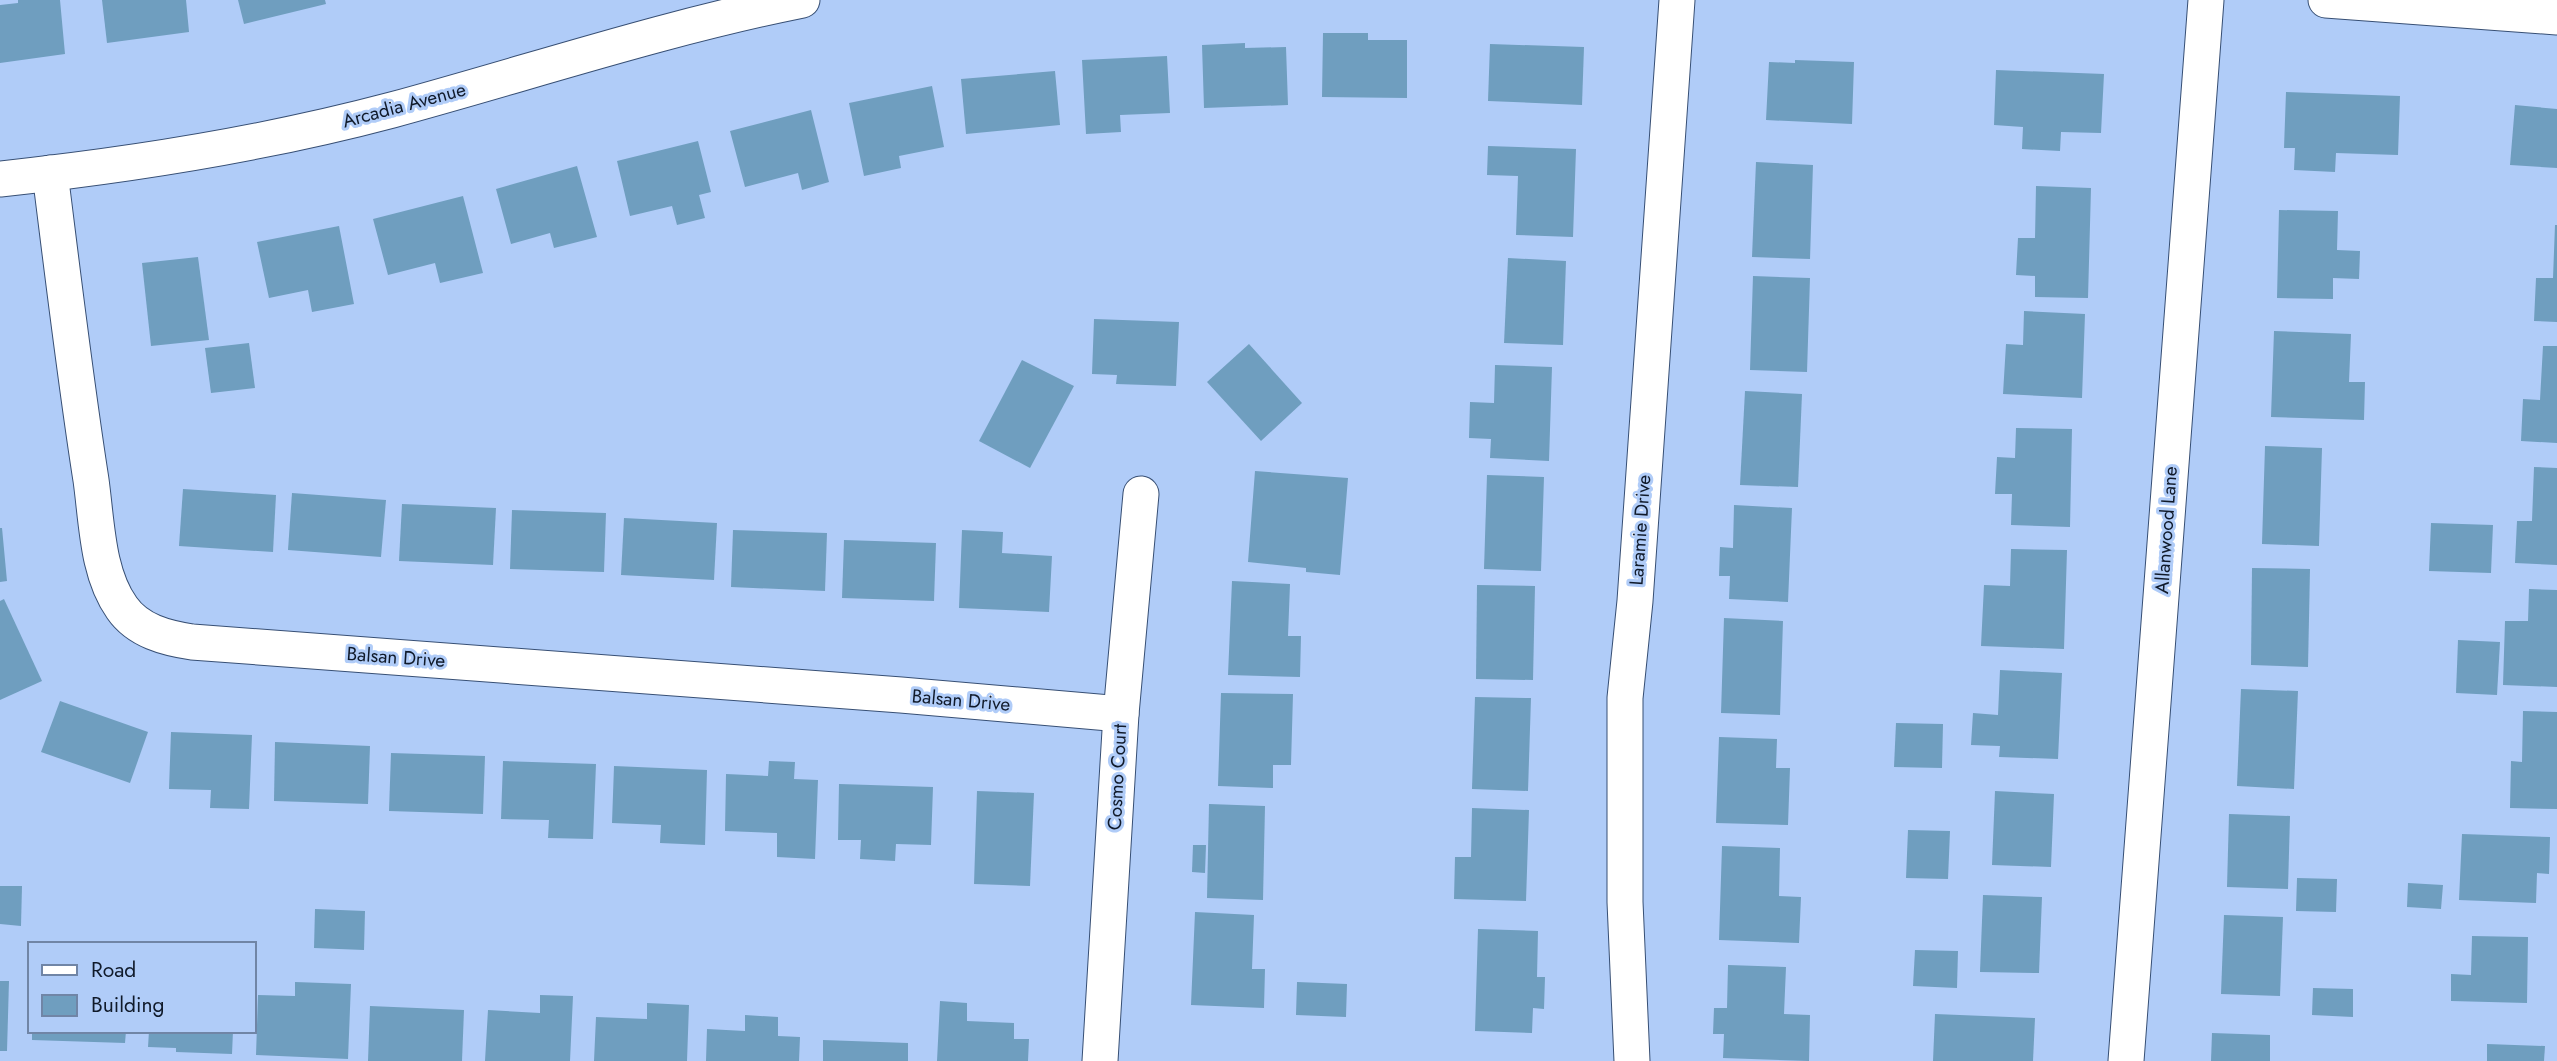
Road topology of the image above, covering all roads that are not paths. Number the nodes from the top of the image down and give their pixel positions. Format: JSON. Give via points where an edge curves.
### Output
{"nodes":[{"id":1,"x":802,"y":0,"type":"edge"},
{"id":2,"x":1677,"y":0,"type":"edge"},
{"id":3,"x":2206,"y":0,"type":"edge"},
{"id":4,"x":2326,"y":0,"type":"edge"},
{"id":5,"x":2429,"y":4,"type":"edge"},
{"id":6,"x":684,"y":13,"type":"edge"},
{"id":7,"x":2557,"y":17,"type":"edge"},
{"id":8,"x":50,"y":173,"type":"junction"},
{"id":9,"x":0,"y":179,"type":"edge"},
{"id":10,"x":1141,"y":494,"type":"dead end"},
{"id":11,"x":1121,"y":714,"type":"junction"},
{"id":12,"x":1100,"y":1061,"type":"edge"},
{"id":13,"x":1632,"y":1061,"type":"edge"},
{"id":14,"x":2126,"y":1061,"type":"edge"}],
"edges":[{"from":1,"to":6,"type":"street","name":"Arcadia Avenue"},
{"from":2,"to":13,"type":"street","name":"Laramie Drive","via":[[1625,698],[1625,902]]},
{"from":3,"to":14,"type":"street","name":"Allanwood Lane"},
{"from":4,"to":5,"type":"street"},
{"from":5,"to":7,"type":"street"},
{"from":6,"to":8,"type":"street","name":"Arcadia Avenue","via":[[362,117],[254,141]]},
{"from":8,"to":9,"type":"street","name":"Arcadia Avenue"},
{"from":8,"to":11,"type":"street","name":"Balsan Drive","via":[[106,580],[123,610],[142,628],[192,642]]},
{"from":10,"to":11,"type":"street","name":"Cosmo Court"},
{"from":11,"to":12,"type":"street","name":"Cosmo Court"}]}
